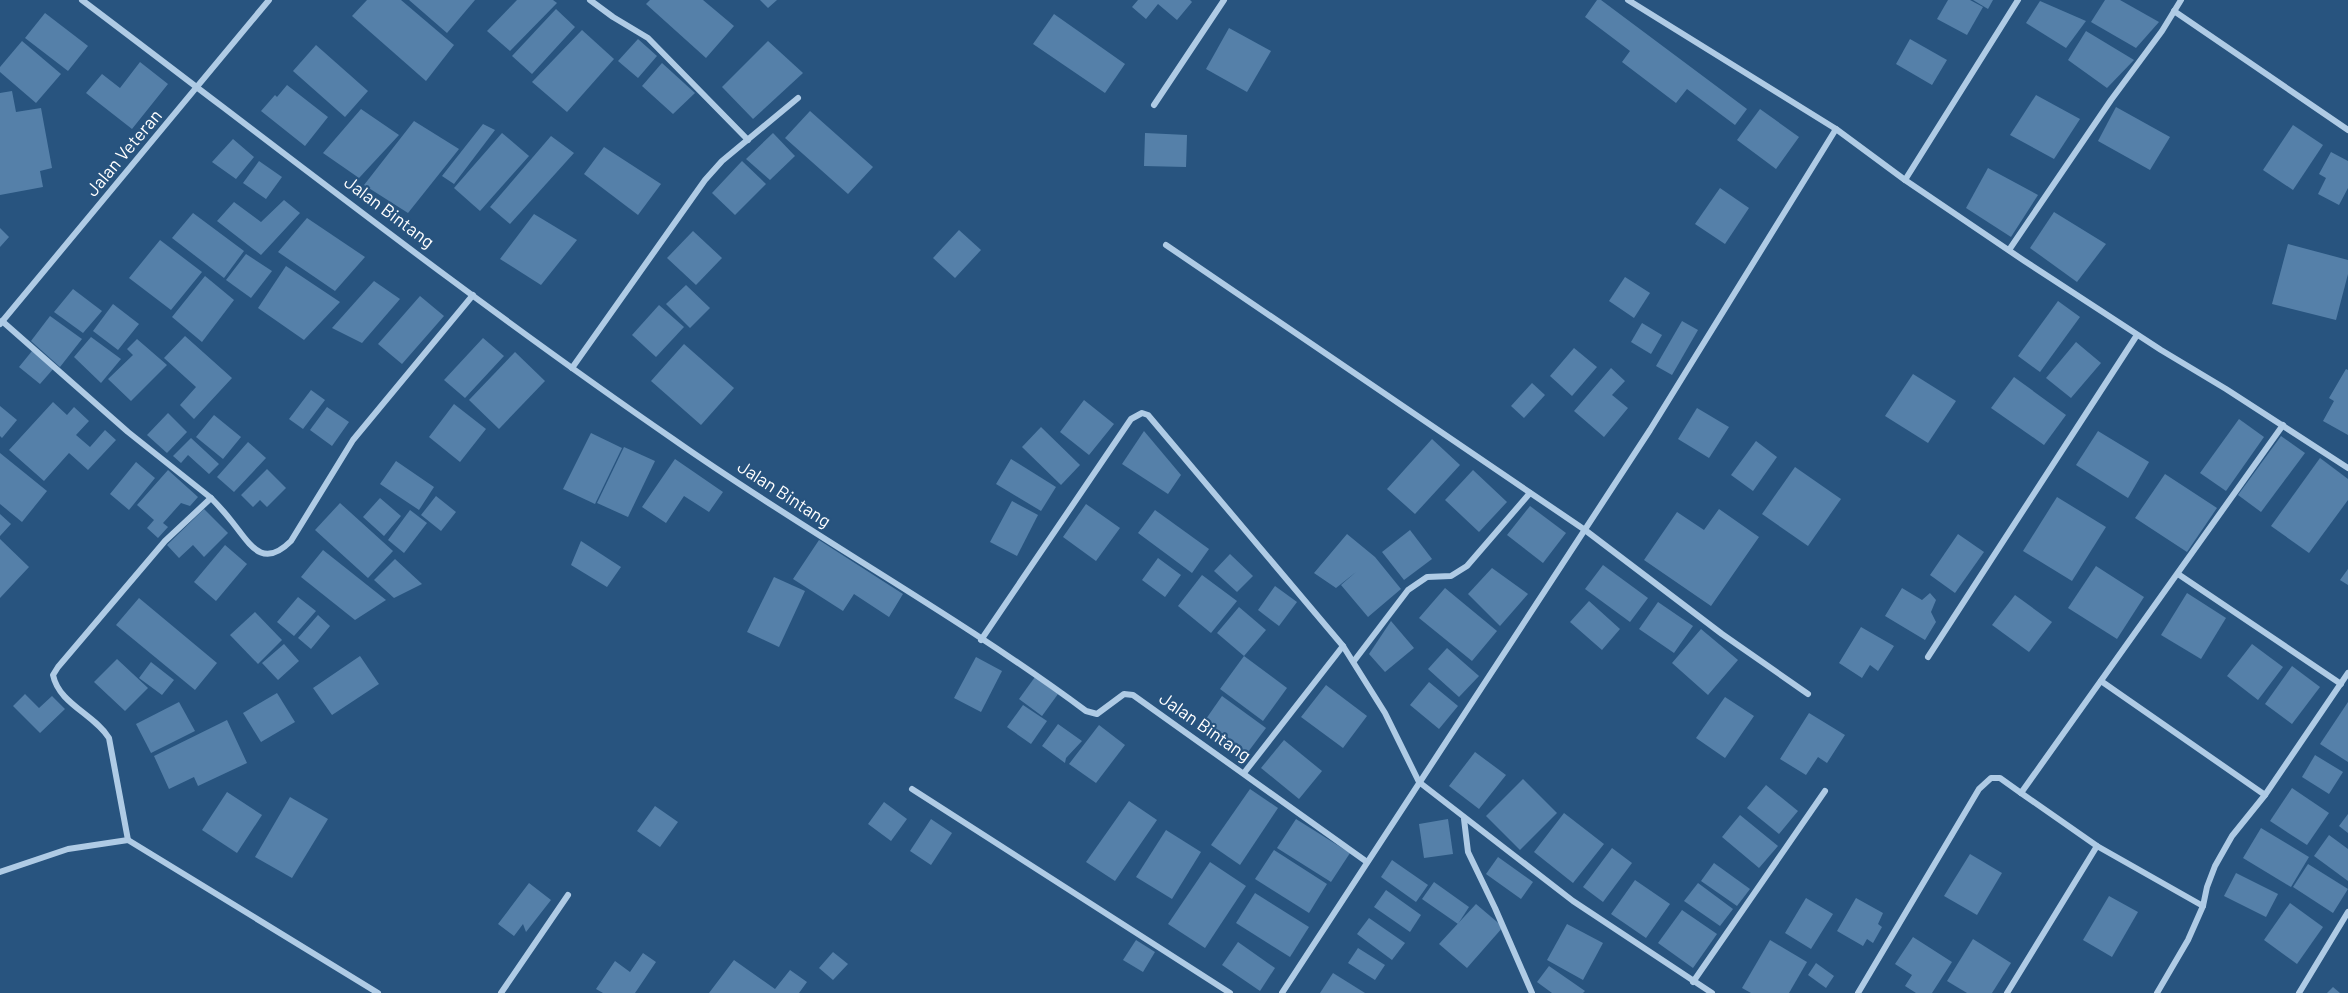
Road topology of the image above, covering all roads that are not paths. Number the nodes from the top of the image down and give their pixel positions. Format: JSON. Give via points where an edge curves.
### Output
{"nodes":[{"id":1,"x":82,"y":0,"type":"edge"},
{"id":2,"x":269,"y":0,"type":"edge"},
{"id":3,"x":590,"y":0,"type":"edge"},
{"id":4,"x":1224,"y":0,"type":"edge"},
{"id":5,"x":1628,"y":0,"type":"edge"},
{"id":6,"x":2018,"y":0,"type":"edge"},
{"id":7,"x":2181,"y":0,"type":"edge"},
{"id":8,"x":2174,"y":11,"type":"junction"},
{"id":9,"x":198,"y":87,"type":"junction"},
{"id":10,"x":798,"y":98,"type":"dead end"},
{"id":11,"x":1154,"y":105,"type":"dead end"},
{"id":12,"x":1836,"y":129,"type":"junction"},
{"id":13,"x":2348,"y":130,"type":"edge"},
{"id":14,"x":748,"y":140,"type":"junction"},
{"id":15,"x":1905,"y":180,"type":"junction"},
{"id":16,"x":1166,"y":245,"type":"dead end"},
{"id":17,"x":2009,"y":250,"type":"junction"},
{"id":18,"x":473,"y":295,"type":"junction"},
{"id":19,"x":1,"y":323,"type":"edge"},
{"id":20,"x":2137,"y":335,"type":"junction"},
{"id":21,"x":572,"y":368,"type":"junction"},
{"id":22,"x":2283,"y":425,"type":"junction"},
{"id":23,"x":2348,"y":468,"type":"edge"},
{"id":24,"x":1530,"y":493,"type":"junction"},
{"id":25,"x":211,"y":498,"type":"junction"},
{"id":26,"x":1585,"y":530,"type":"junction"},
{"id":27,"x":2178,"y":574,"type":"junction"},
{"id":28,"x":981,"y":640,"type":"junction"},
{"id":29,"x":1343,"y":646,"type":"junction"},
{"id":30,"x":1928,"y":657,"type":"dead end"},
{"id":31,"x":1354,"y":661,"type":"junction"},
{"id":32,"x":2348,"y":673,"type":"edge"},
{"id":33,"x":2101,"y":681,"type":"junction"},
{"id":34,"x":2341,"y":684,"type":"junction"},
{"id":35,"x":1808,"y":694,"type":"dead end"},
{"id":36,"x":1244,"y":773,"type":"junction"},
{"id":37,"x":1419,"y":782,"type":"junction"},
{"id":38,"x":912,"y":789,"type":"dead end"},
{"id":39,"x":1825,"y":791,"type":"dead end"},
{"id":40,"x":2020,"y":793,"type":"junction"},
{"id":41,"x":2265,"y":795,"type":"junction"},
{"id":42,"x":1464,"y":819,"type":"junction"},
{"id":43,"x":128,"y":840,"type":"junction"},
{"id":44,"x":2097,"y":846,"type":"junction"},
{"id":45,"x":1367,"y":862,"type":"junction"},
{"id":46,"x":0,"y":872,"type":"edge"},
{"id":47,"x":568,"y":895,"type":"dead end"},
{"id":48,"x":2203,"y":906,"type":"junction"},
{"id":49,"x":2348,"y":912,"type":"edge"},
{"id":50,"x":1693,"y":982,"type":"junction"},
{"id":51,"x":378,"y":993,"type":"edge"},
{"id":52,"x":501,"y":993,"type":"edge"},
{"id":53,"x":1230,"y":993,"type":"edge"},
{"id":54,"x":1282,"y":993,"type":"edge"},
{"id":55,"x":1532,"y":993,"type":"edge"},
{"id":56,"x":1712,"y":993,"type":"edge"},
{"id":57,"x":1858,"y":993,"type":"edge"},
{"id":58,"x":2007,"y":993,"type":"edge"},
{"id":59,"x":2157,"y":993,"type":"edge"},
{"id":60,"x":2299,"y":993,"type":"edge"}],
"edges":[{"from":1,"to":9,"type":"street","name":"Jalan Bintang"},
{"from":2,"to":9,"type":"street","name":"Jalan Veteran"},
{"from":3,"to":14,"type":"street","via":[[648,38]]},
{"from":4,"to":11,"type":"street"},
{"from":5,"to":12,"type":"street"},
{"from":6,"to":15,"type":"street"},
{"from":7,"to":8,"type":"street"},
{"from":8,"to":13,"type":"street"},
{"from":8,"to":17,"type":"street"},
{"from":9,"to":18,"type":"street","name":"Jalan Bintang"},
{"from":9,"to":19,"type":"street","name":"Jalan Veteran"},
{"from":10,"to":14,"type":"street"},
{"from":12,"to":15,"type":"street"},
{"from":12,"to":26,"type":"street"},
{"from":14,"to":21,"type":"street","via":[[705,180]]},
{"from":15,"to":17,"type":"street"},
{"from":16,"to":24,"type":"street"},
{"from":17,"to":20,"type":"street"},
{"from":18,"to":21,"type":"street","name":"Jalan Bintang"},
{"from":18,"to":25,"type":"street","via":[[370,417],[291,541],[280,552],[266,555],[255,550]]},
{"from":19,"to":25,"type":"street"},
{"from":20,"to":22,"type":"street"},
{"from":20,"to":30,"type":"street"},
{"from":21,"to":28,"type":"street","name":"Jalan Bintang","via":[[675,441]]},
{"from":22,"to":23,"type":"street"},
{"from":22,"to":27,"type":"street"},
{"from":24,"to":26,"type":"street"},
{"from":24,"to":31,"type":"street","via":[[1467,566],[1450,576],[1427,577],[1408,590]]},
{"from":25,"to":43,"type":"street","via":[[165,541],[53,675],[63,696],[103,728],[109,738]]},
{"from":26,"to":35,"type":"street"},
{"from":26,"to":37,"type":"street"},
{"from":27,"to":33,"type":"street"},
{"from":27,"to":34,"type":"street"},
{"from":28,"to":29,"type":"street","via":[[1131,419],[1142,413],[1154,420]]},
{"from":28,"to":36,"type":"street","name":"Jalan Bintang","via":[[1092,714],[1103,711],[1124,694],[1133,695]]},
{"from":29,"to":31,"type":"street"},
{"from":29,"to":36,"type":"street"},
{"from":31,"to":37,"type":"street","via":[[1390,721]]},
{"from":32,"to":34,"type":"street"},
{"from":33,"to":40,"type":"street"},
{"from":33,"to":41,"type":"street"},
{"from":34,"to":41,"type":"street"},
{"from":36,"to":45,"type":"street","name":"Jalan Bintang"},
{"from":37,"to":42,"type":"street"},
{"from":37,"to":45,"type":"street"},
{"from":38,"to":53,"type":"street"},
{"from":39,"to":50,"type":"street"},
{"from":40,"to":44,"type":"street"},
{"from":40,"to":57,"type":"street","via":[[2000,778],[1991,778],[1979,789]]},
{"from":41,"to":48,"type":"street","via":[[2232,836],[2215,866]]},
{"from":42,"to":50,"type":"street","via":[[1573,901]]},
{"from":42,"to":55,"type":"street","via":[[1468,852]]},
{"from":43,"to":46,"type":"street","via":[[68,849]]},
{"from":43,"to":51,"type":"street"},
{"from":44,"to":48,"type":"street"},
{"from":44,"to":58,"type":"street"},
{"from":45,"to":54,"type":"street"},
{"from":47,"to":52,"type":"street"},
{"from":48,"to":59,"type":"street"},
{"from":49,"to":60,"type":"street"},
{"from":50,"to":56,"type":"street"}]}
